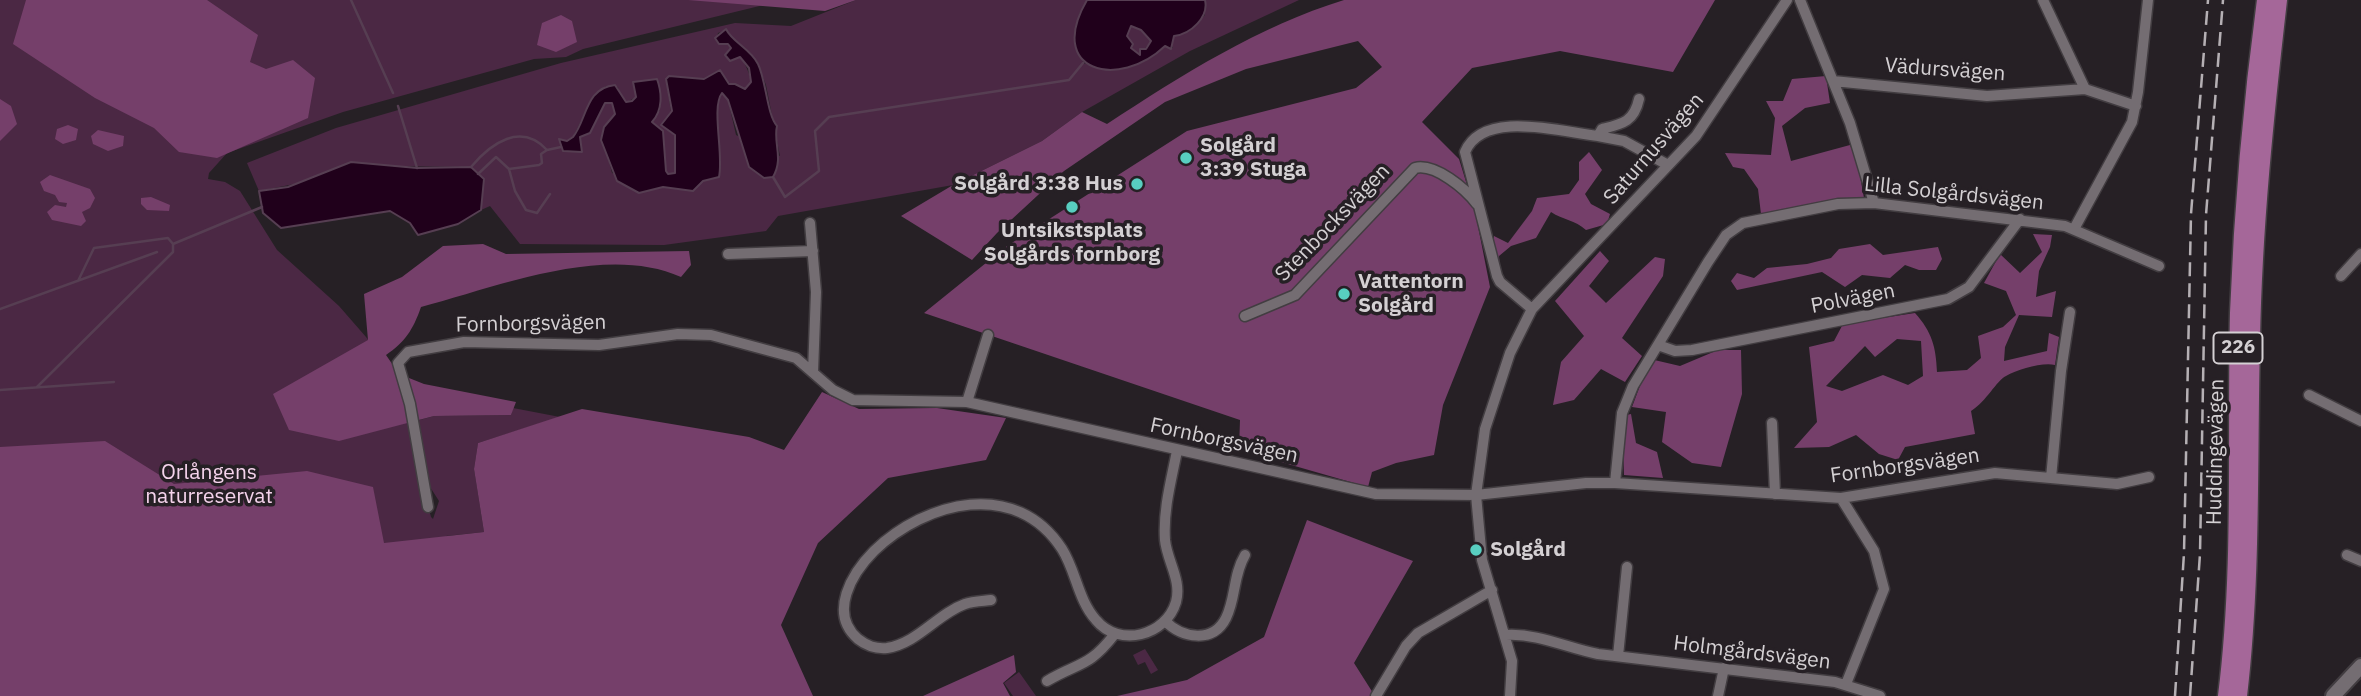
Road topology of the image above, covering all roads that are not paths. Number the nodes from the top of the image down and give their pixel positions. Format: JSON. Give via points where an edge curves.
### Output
{"nodes":[{"id":1,"x":1787,"y":0,"type":"edge"},
{"id":2,"x":1800,"y":0,"type":"edge"},
{"id":3,"x":2043,"y":0,"type":"edge"},
{"id":4,"x":2148,"y":0,"type":"edge"},
{"id":5,"x":2265,"y":0,"type":"edge"},
{"id":6,"x":2279,"y":0,"type":"edge"},
{"id":7,"x":1833,"y":81,"type":"junction"},
{"id":8,"x":2085,"y":89,"type":"junction"},
{"id":9,"x":1639,"y":99,"type":"dead end"},
{"id":10,"x":2136,"y":106,"type":"junction"},
{"id":11,"x":1598,"y":136,"type":"junction"},
{"id":12,"x":1668,"y":165,"type":"junction"},
{"id":13,"x":1874,"y":203,"type":"junction"},
{"id":14,"x":1479,"y":208,"type":"junction"},
{"id":15,"x":2020,"y":219,"type":"junction"},
{"id":16,"x":810,"y":223,"type":"dead end"},
{"id":17,"x":2074,"y":229,"type":"junction"},
{"id":18,"x":813,"y":251,"type":"junction"},
{"id":19,"x":728,"y":254,"type":"dead end"},
{"id":20,"x":2361,"y":254,"type":"edge"},
{"id":21,"x":2159,"y":266,"type":"dead end"},
{"id":22,"x":2341,"y":276,"type":"dead end"},
{"id":23,"x":1532,"y":309,"type":"junction"},
{"id":24,"x":2070,"y":312,"type":"dead end"},
{"id":25,"x":1245,"y":316,"type":"dead end"},
{"id":26,"x":988,"y":335,"type":"dead end"},
{"id":27,"x":1658,"y":345,"type":"junction"},
{"id":28,"x":813,"y":372,"type":"junction"},
{"id":29,"x":2309,"y":395,"type":"dead end"},
{"id":30,"x":967,"y":402,"type":"junction"},
{"id":31,"x":2361,"y":422,"type":"edge"},
{"id":32,"x":1772,"y":423,"type":"dead end"},
{"id":33,"x":1177,"y":451,"type":"junction"},
{"id":34,"x":2149,"y":477,"type":"dead end"},
{"id":35,"x":2051,"y":478,"type":"junction"},
{"id":36,"x":1615,"y":483,"type":"junction"},
{"id":37,"x":1775,"y":494,"type":"junction"},
{"id":38,"x":1476,"y":495,"type":"junction"},
{"id":39,"x":1841,"y":498,"type":"junction"},
{"id":40,"x":428,"y":507,"type":"dead end"},
{"id":41,"x":1245,"y":555,"type":"dead end"},
{"id":42,"x":2347,"y":555,"type":"dead end"},
{"id":43,"x":2361,"y":561,"type":"edge"},
{"id":44,"x":1627,"y":567,"type":"dead end"},
{"id":45,"x":1492,"y":590,"type":"junction"},
{"id":46,"x":991,"y":600,"type":"dead end"},
{"id":47,"x":1165,"y":621,"type":"junction"},
{"id":48,"x":1114,"y":635,"type":"junction"},
{"id":49,"x":1506,"y":635,"type":"junction"},
{"id":50,"x":1618,"y":656,"type":"junction"},
{"id":51,"x":2361,"y":666,"type":"edge"},
{"id":52,"x":1724,"y":668,"type":"junction"},
{"id":53,"x":1047,"y":681,"type":"dead end"},
{"id":54,"x":1846,"y":684,"type":"junction"},
{"id":55,"x":1376,"y":696,"type":"edge"},
{"id":56,"x":1510,"y":696,"type":"edge"},
{"id":57,"x":1718,"y":696,"type":"edge"},
{"id":58,"x":1880,"y":696,"type":"edge"},
{"id":59,"x":2225,"y":696,"type":"edge"},
{"id":60,"x":2239,"y":696,"type":"edge"},
{"id":61,"x":2333,"y":696,"type":"edge"}],
"edges":[{"from":1,"to":12,"type":"street","name":"Saturnusvägen","via":[[1712,115]]},
{"from":2,"to":7,"type":"street"},
{"from":3,"to":8,"type":"street"},
{"from":4,"to":10,"type":"street"},
{"from":5,"to":59,"type":"main road","name":"Huddingevägen","number":"226","via":[[2245,186],[2238,314],[2236,585]]},
{"from":6,"to":60,"type":"main road","name":"Huddingevägen","number":"226","via":[[2258,185],[2250,554]]},
{"from":7,"to":8,"type":"street","name":"Vädursvägen","via":[[1987,96]]},
{"from":7,"to":13,"type":"street","via":[[1870,180]]},
{"from":8,"to":10,"type":"street","name":"Vädursvägen"},
{"from":9,"to":11,"type":"street","via":[[1630,119],[1602,129]]},
{"from":10,"to":17,"type":"street","via":[[2124,139]]},
{"from":11,"to":12,"type":"street","name":"Stenbocksvägen","via":[[1624,141]]},
{"from":11,"to":14,"type":"street","name":"Stenbocksvägen","via":[[1513,127],[1477,135],[1465,152]]},
{"from":12,"to":23,"type":"street","name":"Saturnusvägen"},
{"from":13,"to":15,"type":"street","name":"Lilla Solgårdsvägen"},
{"from":13,"to":27,"type":"street","name":"Lilla Solgårdsvägen","via":[[1838,204],[1735,227]]},
{"from":14,"to":23,"type":"street","name":"Stenbocksvägen","via":[[1500,282]]},
{"from":14,"to":25,"type":"street","name":"Stenbocksvägen","via":[[1460,187],[1434,170],[1415,168],[1295,295]]},
{"from":15,"to":17,"type":"street","name":"Lilla Solgårdsvägen"},
{"from":15,"to":27,"type":"street","name":"Polvägen","via":[[1969,287],[1948,299],[1692,350]]},
{"from":16,"to":18,"type":"street"},
{"from":17,"to":21,"type":"street","name":"Lilla Solgårdsvägen"},
{"from":18,"to":19,"type":"street"},
{"from":18,"to":28,"type":"street"},
{"from":20,"to":22,"type":"street"},
{"from":23,"to":38,"type":"street","name":"Saturnusvägen","via":[[1510,353],[1485,429]]},
{"from":24,"to":35,"type":"street"},
{"from":26,"to":30,"type":"street"},
{"from":27,"to":36,"type":"street","name":"Lilla Solgårdsvägen","via":[[1624,407]]},
{"from":28,"to":30,"type":"street","name":"Fornborgsvägen","via":[[853,400]]},
{"from":28,"to":40,"type":"street","name":"Fornborgsvägen","via":[[782,353],[698,334],[599,345],[464,342],[408,352],[398,363]]},
{"from":29,"to":31,"type":"street"},
{"from":30,"to":33,"type":"street","name":"Fornborgsvägen"},
{"from":32,"to":37,"type":"street"},
{"from":33,"to":38,"type":"street","name":"Fornborgsvägen","via":[[1376,494]]},
{"from":33,"to":47,"type":"street","via":[[1165,510],[1165,544],[1177,593]]},
{"from":34,"to":35,"type":"street","name":"Fornborgsvägen","via":[[2117,484]]},
{"from":35,"to":39,"type":"street","name":"Fornborgsvägen","via":[[1995,473]]},
{"from":36,"to":37,"type":"street","name":"Fornborgsvägen"},
{"from":36,"to":38,"type":"street","name":"Fornborgsvägen"},
{"from":37,"to":39,"type":"street","name":"Fornborgsvägen"},
{"from":38,"to":45,"type":"street","name":"Saturnusvägen","via":[[1482,559]]},
{"from":39,"to":54,"type":"street","via":[[1874,551],[1884,589]]},
{"from":41,"to":47,"type":"street","via":[[1236,570],[1226,617],[1216,630],[1187,636]]},
{"from":42,"to":43,"type":"street"},
{"from":44,"to":50,"type":"street"},
{"from":45,"to":49,"type":"street","name":"Saturnusvägen"},
{"from":45,"to":55,"type":"street","via":[[1418,633]]},
{"from":46,"to":48,"type":"street","via":[[964,604],[911,639],[878,649],[854,634],[844,608],[855,575],[884,542],[946,508],[989,503],[1012,508],[1043,527],[1063,551],[1087,608]]},
{"from":47,"to":48,"type":"street","via":[[1140,635]]},
{"from":48,"to":53,"type":"street","via":[[1081,667]]},
{"from":49,"to":50,"type":"street","name":"Holmgårdsvägen","via":[[1525,634],[1573,649]]},
{"from":49,"to":56,"type":"street","name":"Saturnusvägen","via":[[1512,661]]},
{"from":50,"to":52,"type":"street","name":"Holmgårdsvägen"},
{"from":51,"to":61,"type":"main road"},
{"from":52,"to":54,"type":"street","name":"Holmgårdsvägen"},
{"from":52,"to":57,"type":"street"},
{"from":54,"to":58,"type":"street","name":"Holmgårdsvägen"}]}
